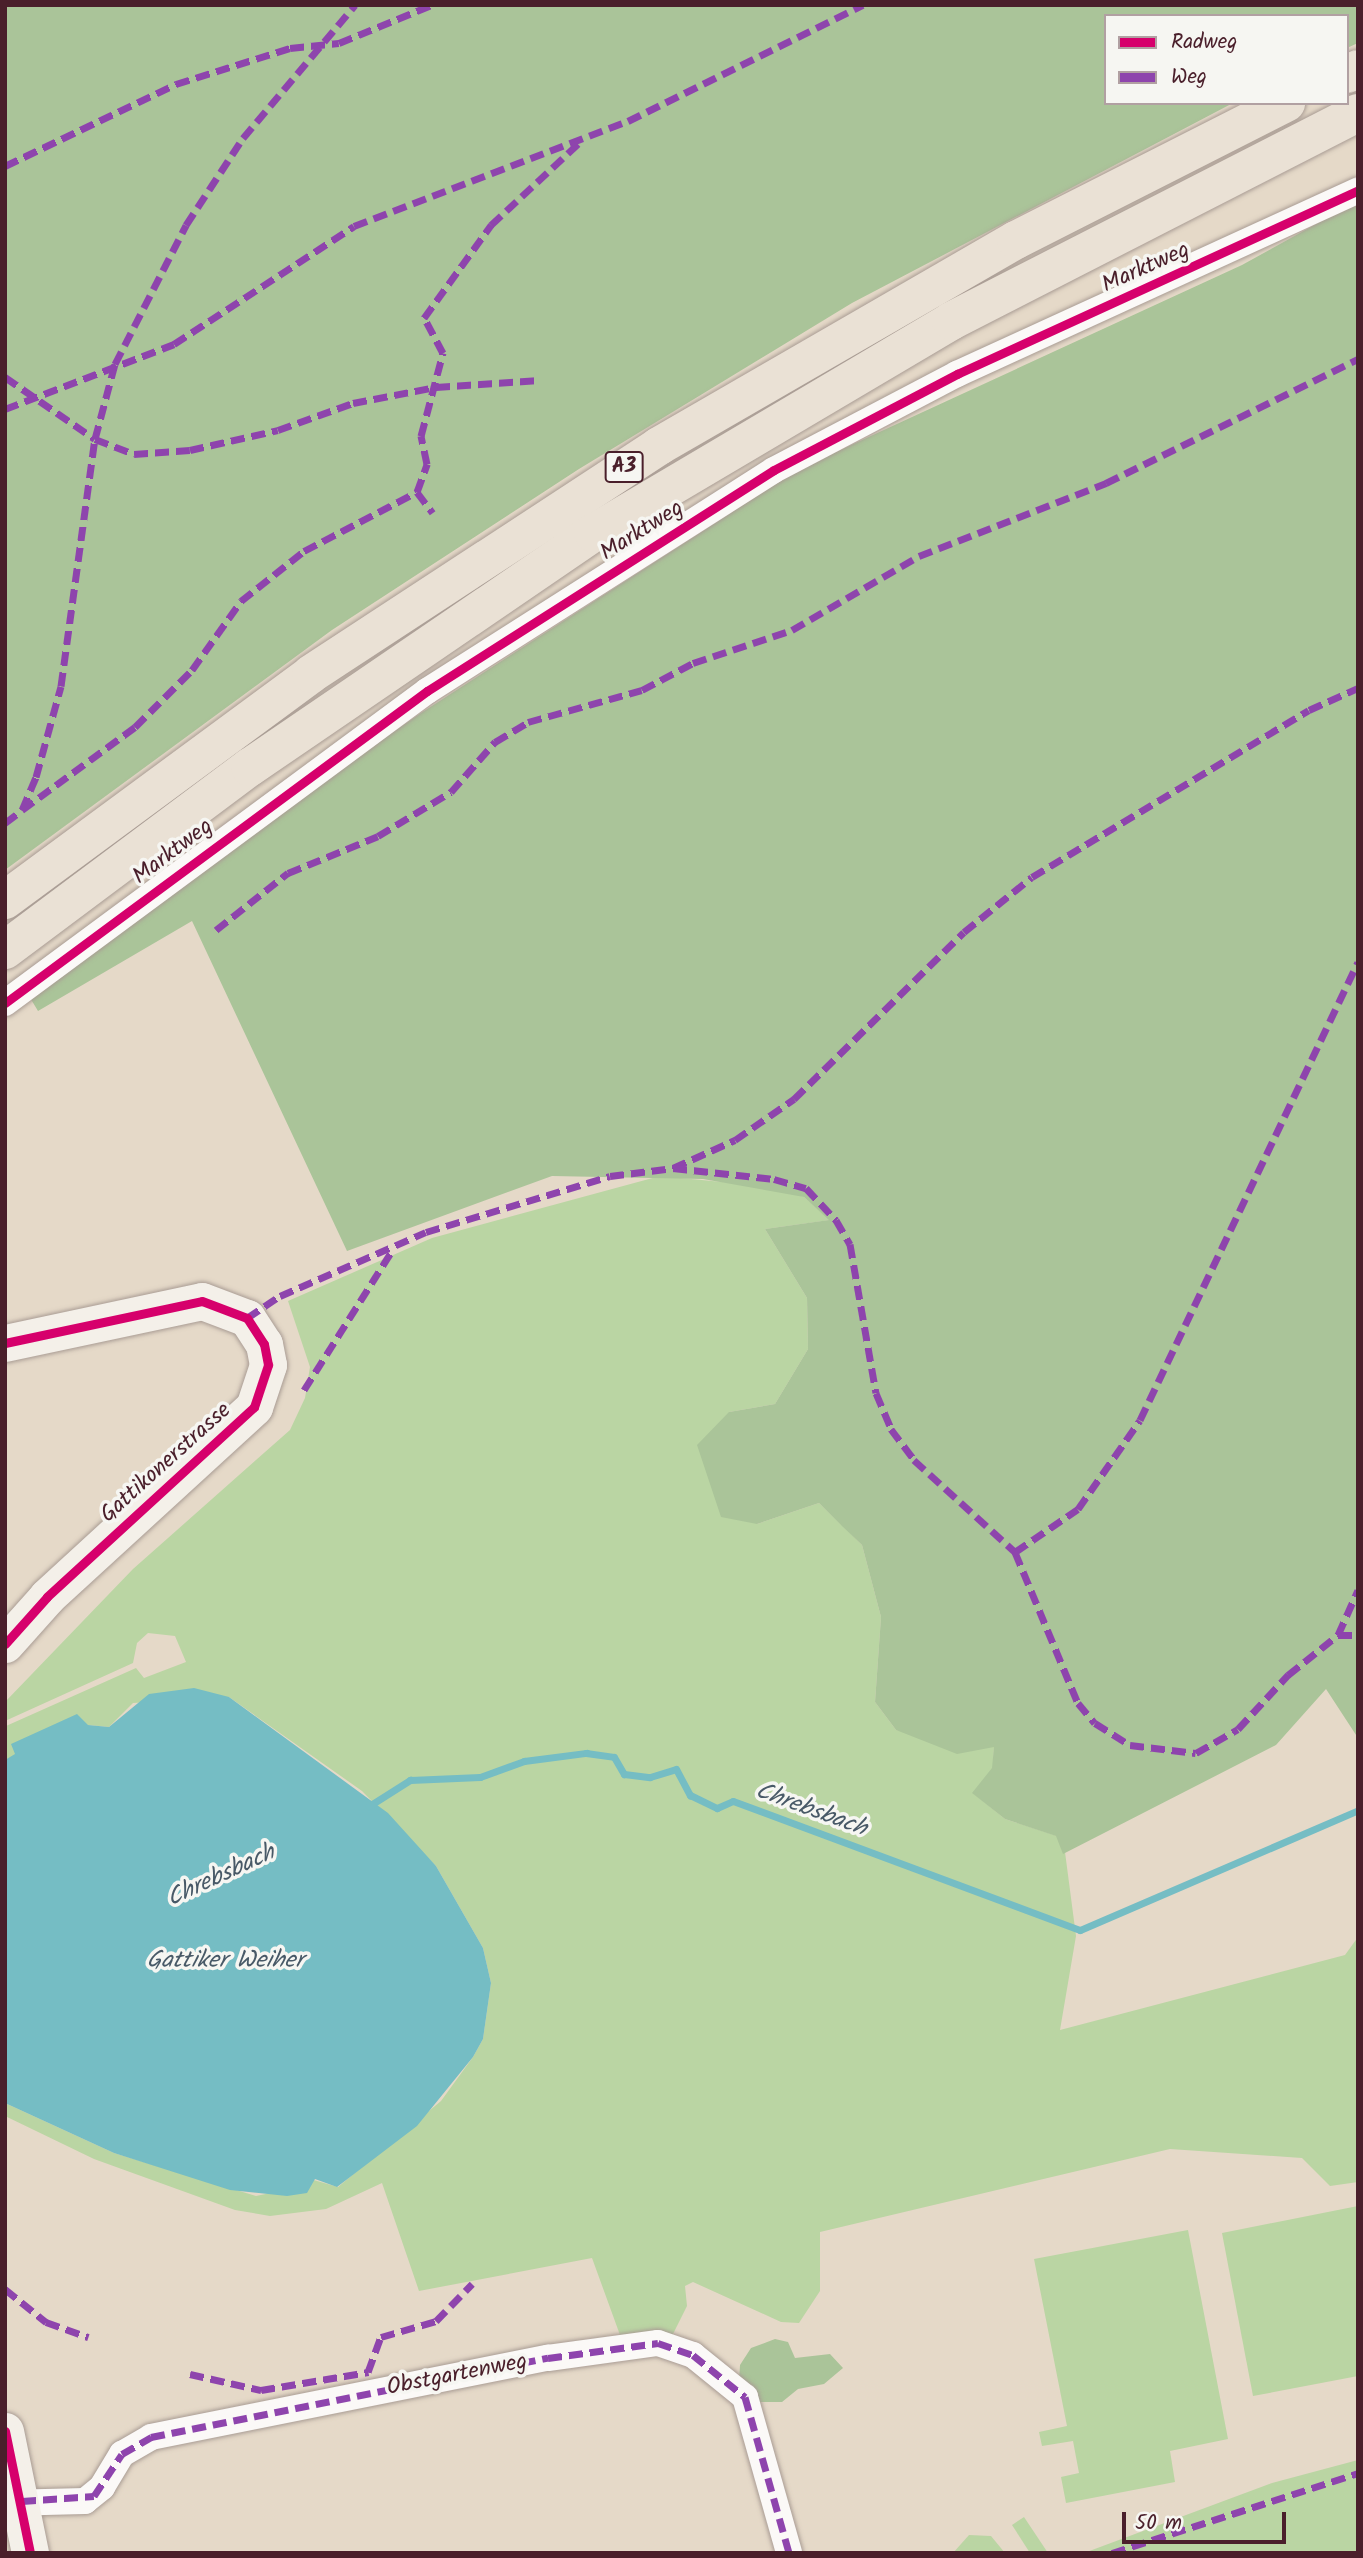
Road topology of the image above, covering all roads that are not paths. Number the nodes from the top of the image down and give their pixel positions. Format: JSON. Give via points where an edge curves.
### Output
{"nodes":[{"id":1,"x":1282,"y":105,"type":"edge"},
{"id":2,"x":1358,"y":113,"type":"edge"},
{"id":3,"x":1358,"y":190,"type":"edge"},
{"id":4,"x":5,"y":900,"type":"edge"},
{"id":5,"x":5,"y":950,"type":"edge"},
{"id":6,"x":5,"y":1003,"type":"edge"},
{"id":7,"x":5,"y":1343,"type":"edge"},
{"id":8,"x":5,"y":1644,"type":"edge"},
{"id":9,"x":5,"y":2431,"type":"edge"},
{"id":10,"x":13,"y":2502,"type":"edge"},
{"id":11,"x":30,"y":2553,"type":"edge"},
{"id":12,"x":789,"y":2553,"type":"edge"}],
"edges":[{"from":1,"to":4,"type":"highway","number":"A3","via":[[934,285],[648,453],[311,674]]},
{"from":2,"to":5,"type":"highway","number":"A3","via":[[951,321],[593,533],[250,767]]},
{"from":3,"to":6,"type":"street","name":"Marktweg","via":[[957,374],[774,470],[427,691]]},
{"from":7,"to":8,"type":"main road","name":"Gattikonerstrasse","via":[[202,1301],[247,1318],[264,1344],[268,1366],[254,1407],[47,1597]]},
{"from":9,"to":10,"type":"main road"},
{"from":10,"to":11,"type":"main road"},
{"from":10,"to":12,"type":"street","name":"Obstgartenweg","via":[[94,2496],[122,2454],[151,2437],[548,2358],[658,2343],[693,2355],[745,2397]]}]}
